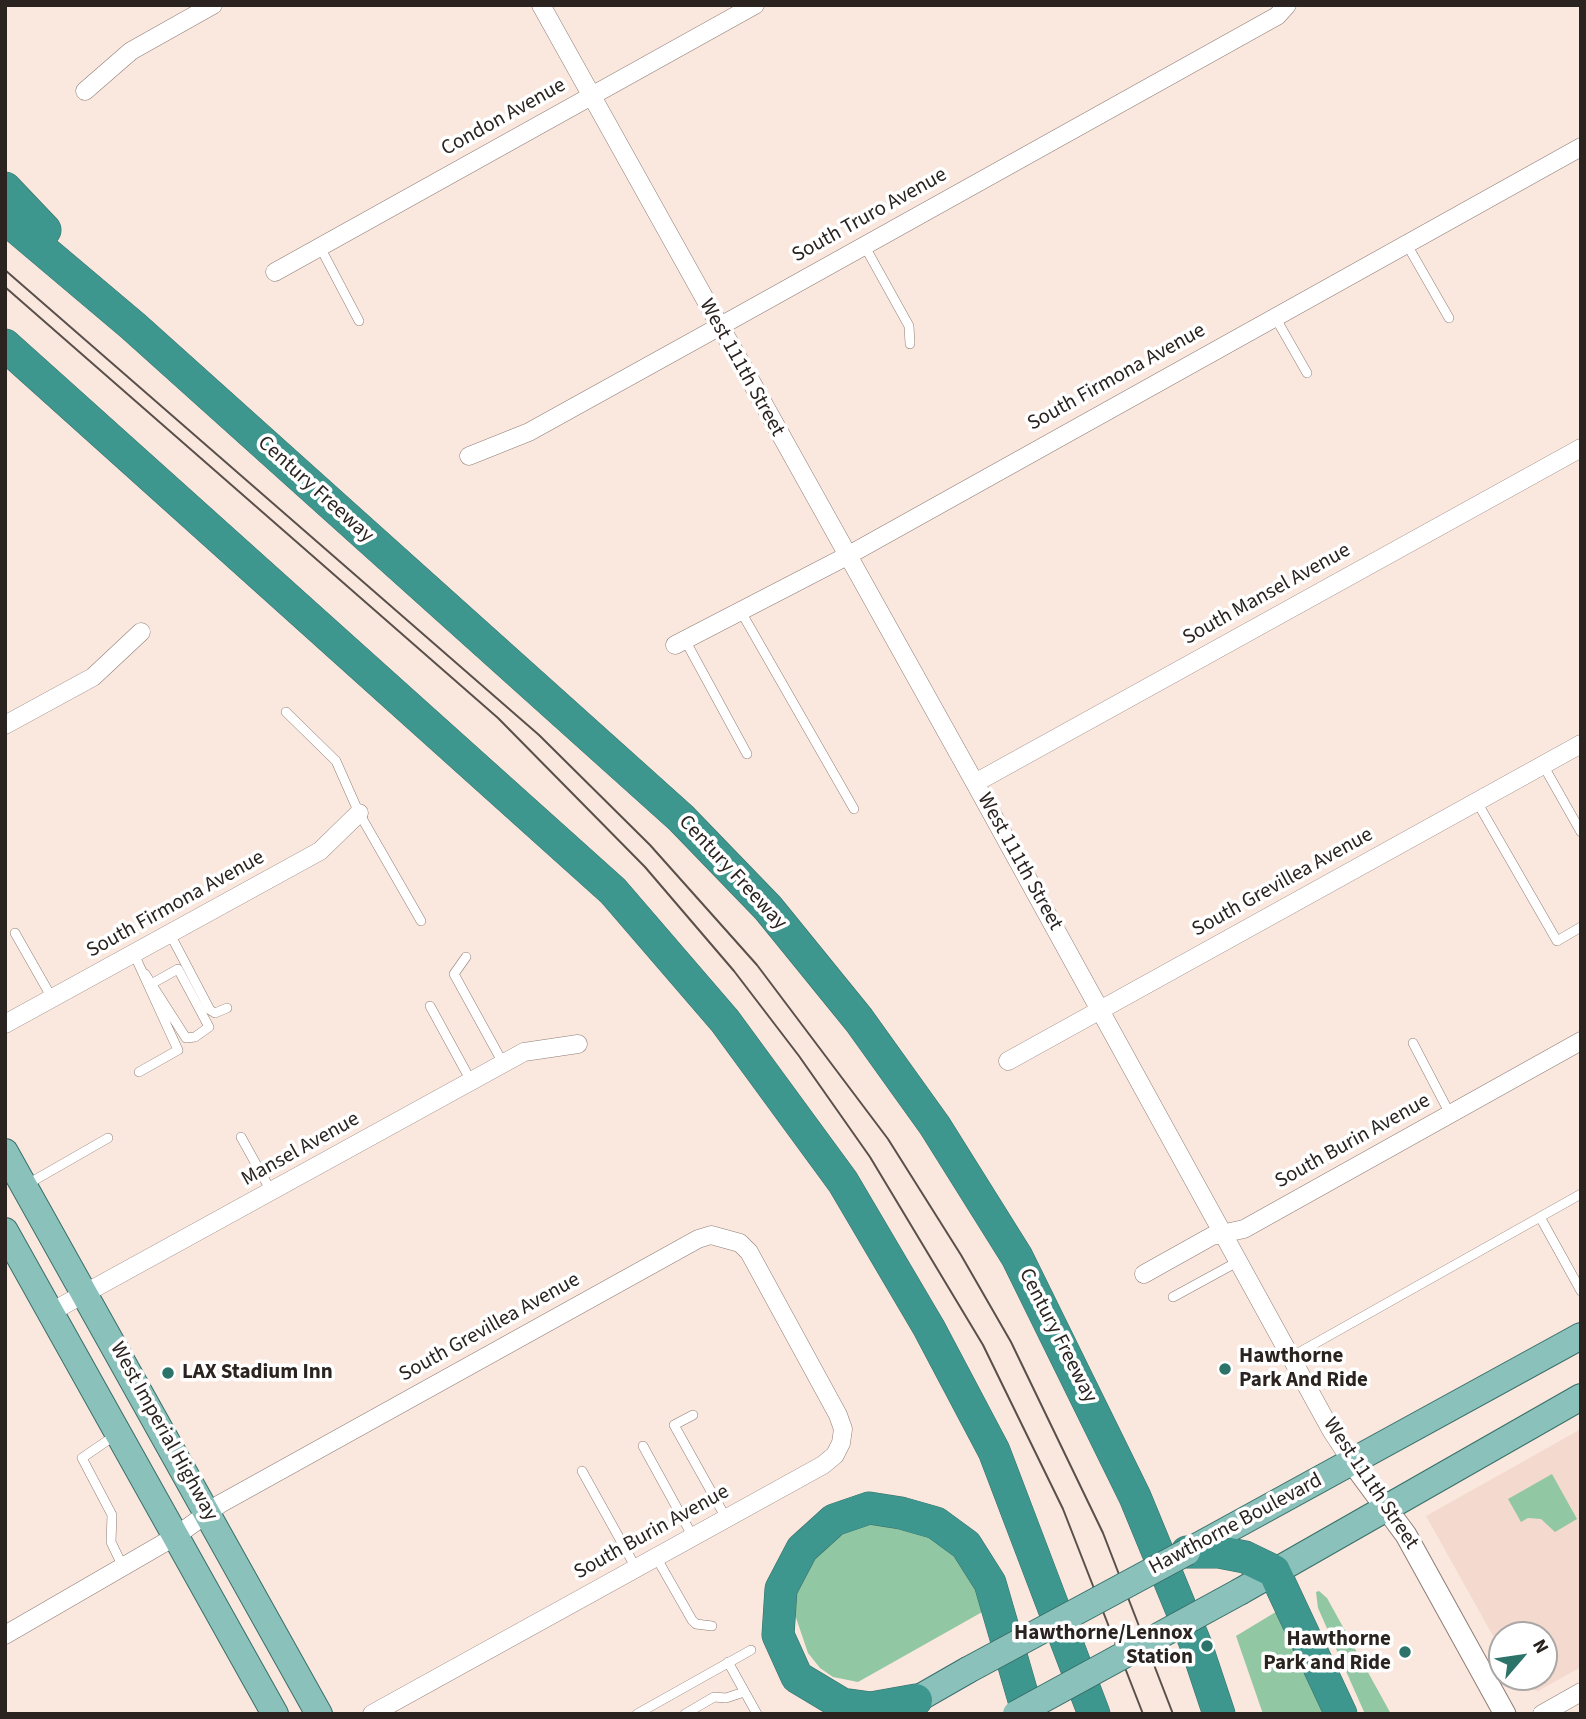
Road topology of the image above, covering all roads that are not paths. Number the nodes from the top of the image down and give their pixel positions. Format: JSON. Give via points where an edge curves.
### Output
{"nodes":[{"id":1,"x":213,"y":5,"type":"edge"},
{"id":2,"x":541,"y":5,"type":"edge"},
{"id":3,"x":755,"y":5,"type":"edge"},
{"id":4,"x":1287,"y":5,"type":"edge"},
{"id":5,"x":85,"y":92,"type":"dead end"},
{"id":6,"x":590,"y":95,"type":"junction"},
{"id":7,"x":1581,"y":147,"type":"edge"},
{"id":8,"x":5,"y":188,"type":"edge"},
{"id":9,"x":5,"y":218,"type":"edge"},
{"id":10,"x":1406,"y":243,"type":"junction"},
{"id":11,"x":864,"y":245,"type":"junction"},
{"id":12,"x":320,"y":247,"type":"junction"},
{"id":13,"x":275,"y":272,"type":"dead end"},
{"id":14,"x":1274,"y":316,"type":"junction"},
{"id":15,"x":1450,"y":318,"type":"dead end"},
{"id":16,"x":359,"y":321,"type":"dead end"},
{"id":17,"x":133,"y":327,"type":"junction"},
{"id":18,"x":718,"y":327,"type":"junction"},
{"id":19,"x":910,"y":344,"type":"dead end"},
{"id":20,"x":5,"y":345,"type":"edge"},
{"id":21,"x":1307,"y":373,"type":"dead end"},
{"id":22,"x":1581,"y":448,"type":"edge"},
{"id":23,"x":469,"y":456,"type":"dead end"},
{"id":24,"x":847,"y":556,"type":"junction"},
{"id":25,"x":740,"y":610,"type":"junction"},
{"id":26,"x":141,"y":632,"type":"dead end"},
{"id":27,"x":680,"y":643,"type":"joint"},
{"id":28,"x":286,"y":712,"type":"dead end"},
{"id":29,"x":5,"y":724,"type":"edge"},
{"id":30,"x":1581,"y":744,"type":"edge"},
{"id":31,"x":747,"y":754,"type":"dead end"},
{"id":32,"x":1543,"y":765,"type":"junction"},
{"id":33,"x":975,"y":783,"type":"junction"},
{"id":34,"x":1477,"y":802,"type":"junction"},
{"id":35,"x":854,"y":809,"type":"dead end"},
{"id":36,"x":359,"y":813,"type":"junction"},
{"id":37,"x":1581,"y":831,"type":"edge"},
{"id":38,"x":421,"y":921,"type":"dead end"},
{"id":39,"x":1581,"y":928,"type":"edge"},
{"id":40,"x":15,"y":933,"type":"dead end"},
{"id":41,"x":170,"y":934,"type":"junction"},
{"id":42,"x":134,"y":954,"type":"junction"},
{"id":43,"x":466,"y":957,"type":"dead end"},
{"id":44,"x":145,"y":974,"type":"junction"},
{"id":45,"x":153,"y":983,"type":"junction"},
{"id":46,"x":52,"y":999,"type":"junction"},
{"id":47,"x":430,"y":1006,"type":"dead end"},
{"id":48,"x":227,"y":1008,"type":"dead end"},
{"id":49,"x":1100,"y":1010,"type":"junction"},
{"id":50,"x":5,"y":1024,"type":"edge"},
{"id":51,"x":1581,"y":1041,"type":"edge"},
{"id":52,"x":1412,"y":1043,"type":"dead end"},
{"id":53,"x":578,"y":1044,"type":"dead end"},
{"id":54,"x":1008,"y":1061,"type":"dead end"},
{"id":55,"x":503,"y":1063,"type":"junction"},
{"id":56,"x":139,"y":1072,"type":"dead end"},
{"id":57,"x":471,"y":1081,"type":"junction"},
{"id":58,"x":1450,"y":1114,"type":"junction"},
{"id":59,"x":108,"y":1138,"type":"dead end"},
{"id":60,"x":241,"y":1138,"type":"dead end"},
{"id":61,"x":5,"y":1152,"type":"edge"},
{"id":62,"x":24,"y":1186,"type":"junction"},
{"id":63,"x":272,"y":1193,"type":"junction"},
{"id":64,"x":1580,"y":1197,"type":"edge"},
{"id":65,"x":1540,"y":1217,"type":"junction"},
{"id":66,"x":1224,"y":1233,"type":"junction"},
{"id":67,"x":7,"y":1236,"type":"edge"},
{"id":68,"x":1239,"y":1261,"type":"junction"},
{"id":69,"x":1144,"y":1274,"type":"dead end"},
{"id":70,"x":1581,"y":1291,"type":"edge"},
{"id":71,"x":86,"y":1295,"type":"junction"},
{"id":72,"x":1173,"y":1297,"type":"dead end"},
{"id":73,"x":51,"y":1312,"type":"junction"},
{"id":74,"x":794,"y":1334,"type":"joint"},
{"id":75,"x":1581,"y":1336,"type":"edge"},
{"id":76,"x":1292,"y":1357,"type":"junction"},
{"id":77,"x":1581,"y":1397,"type":"edge"},
{"id":78,"x":693,"y":1415,"type":"dead end"},
{"id":79,"x":119,"y":1433,"type":"junction"},
{"id":80,"x":643,"y":1446,"type":"dead end"},
{"id":81,"x":1352,"y":1462,"type":"junction"},
{"id":82,"x":582,"y":1471,"type":"dead end"},
{"id":83,"x":1386,"y":1506,"type":"junction"},
{"id":84,"x":208,"y":1513,"type":"junction"},
{"id":85,"x":726,"y":1518,"type":"junction"},
{"id":86,"x":177,"y":1536,"type":"junction"},
{"id":87,"x":693,"y":1537,"type":"junction"},
{"id":88,"x":1207,"y":1547,"type":"junction"},
{"id":89,"x":656,"y":1557,"type":"junction"},
{"id":90,"x":123,"y":1567,"type":"junction"},
{"id":91,"x":636,"y":1568,"type":"junction"},
{"id":92,"x":1274,"y":1571,"type":"junction"},
{"id":93,"x":712,"y":1626,"type":"dead end"},
{"id":94,"x":5,"y":1636,"type":"edge"},
{"id":95,"x":751,"y":1650,"type":"dead end"},
{"id":96,"x":1073,"y":1650,"type":"junction"},
{"id":97,"x":728,"y":1662,"type":"junction"},
{"id":98,"x":744,"y":1692,"type":"junction"},
{"id":99,"x":1581,"y":1692,"type":"edge"},
{"id":100,"x":903,"y":1707,"type":"edge"},
{"id":101,"x":275,"y":1714,"type":"edge"},
{"id":102,"x":319,"y":1714,"type":"edge"},
{"id":103,"x":372,"y":1714,"type":"edge"},
{"id":104,"x":637,"y":1714,"type":"edge"},
{"id":105,"x":685,"y":1714,"type":"edge"},
{"id":106,"x":757,"y":1714,"type":"edge"},
{"id":107,"x":1016,"y":1714,"type":"edge"},
{"id":108,"x":1028,"y":1714,"type":"edge"},
{"id":109,"x":1074,"y":1714,"type":"edge"},
{"id":110,"x":1094,"y":1714,"type":"edge"},
{"id":111,"x":1219,"y":1714,"type":"edge"},
{"id":112,"x":1341,"y":1714,"type":"edge"},
{"id":113,"x":1505,"y":1714,"type":"edge"},
{"id":114,"x":1542,"y":1714,"type":"edge"}],
"edges":[{"from":1,"to":5,"type":"street","via":[[131,51]]},
{"from":2,"to":6,"type":"street","name":"West 111th Street"},
{"from":3,"to":6,"type":"street","name":"Condon Avenue"},
{"from":4,"to":11,"type":"street","name":"South Truro Avenue","via":[[1278,16]]},
{"from":6,"to":12,"type":"street","name":"Condon Avenue"},
{"from":6,"to":18,"type":"street","name":"West 111th Street"},
{"from":7,"to":10,"type":"street","name":"South Firmona Avenue"},
{"from":8,"to":17,"type":"highway"},
{"from":9,"to":17,"type":"highway","name":"Century Freeway"},
{"from":10,"to":14,"type":"street","name":"South Firmona Avenue"},
{"from":10,"to":15,"type":"lane"},
{"from":11,"to":18,"type":"street","name":"South Truro Avenue"},
{"from":11,"to":19,"type":"lane","via":[[909,326]]},
{"from":12,"to":13,"type":"street","name":"Condon Avenue"},
{"from":12,"to":16,"type":"lane"},
{"from":14,"to":21,"type":"lane"},
{"from":14,"to":24,"type":"street","name":"South Firmona Avenue"},
{"from":17,"to":111,"type":"highway","name":"Century Freeway","via":[[681,818],[768,908],[859,1020],[935,1126],[1017,1257],[1135,1497]]},
{"from":18,"to":23,"type":"street","name":"South Truro Avenue","via":[[529,432]]},
{"from":18,"to":24,"type":"street","name":"West 111th Street"},
{"from":20,"to":96,"type":"highway","via":[[613,891],[725,1021],[843,1182],[929,1328],[994,1451]]},
{"from":22,"to":33,"type":"street","name":"South Mansel Avenue"},
{"from":24,"to":25,"type":"street","name":"South Firmona Avenue"},
{"from":24,"to":33,"type":"street","name":"West 111th Street"},
{"from":25,"to":27,"type":"street","name":"South Firmona Avenue"},
{"from":25,"to":35,"type":"lane"},
{"from":26,"to":29,"type":"street","via":[[93,677]]},
{"from":27,"to":31,"type":"lane"},
{"from":28,"to":36,"type":"lane","via":[[336,761]]},
{"from":30,"to":32,"type":"street","name":"South Grevillea Avenue"},
{"from":32,"to":34,"type":"street","name":"South Grevillea Avenue"},
{"from":32,"to":37,"type":"lane"},
{"from":33,"to":49,"type":"street","name":"West 111th Street"},
{"from":34,"to":39,"type":"lane","via":[[1557,941]]},
{"from":34,"to":49,"type":"street","name":"South Grevillea Avenue"},
{"from":36,"to":38,"type":"lane"},
{"from":36,"to":41,"type":"street","name":"South Firmona Avenue","via":[[320,851]]},
{"from":40,"to":46,"type":"lane"},
{"from":41,"to":42,"type":"street","name":"South Firmona Avenue"},
{"from":41,"to":48,"type":"lane","via":[[210,1010],[215,1013]]},
{"from":42,"to":44,"type":"lane"},
{"from":42,"to":46,"type":"street","name":"South Firmona Avenue"},
{"from":43,"to":55,"type":"lane","via":[[454,974]]},
{"from":44,"to":45,"type":"lane"},
{"from":44,"to":56,"type":"lane","via":[[178,1050]]},
{"from":45,"to":45,"type":"lane","via":[[186,1038],[209,1027],[178,969]]},
{"from":46,"to":50,"type":"street","name":"South Firmona Avenue"},
{"from":47,"to":57,"type":"lane"},
{"from":49,"to":54,"type":"street","name":"South Grevillea Avenue"},
{"from":49,"to":66,"type":"street","name":"West 111th Street"},
{"from":51,"to":58,"type":"street","name":"South Burin Avenue"},
{"from":52,"to":58,"type":"lane"},
{"from":53,"to":55,"type":"street","name":"Mansel Avenue","via":[[524,1052]]},
{"from":55,"to":57,"type":"street","name":"Mansel Avenue"},
{"from":57,"to":63,"type":"street","name":"Mansel Avenue"},
{"from":58,"to":66,"type":"street","name":"South Burin Avenue","via":[[1244,1229]]},
{"from":59,"to":62,"type":"lane"},
{"from":60,"to":63,"type":"lane"},
{"from":61,"to":62,"type":"main road","name":"West Imperial Highway"},
{"from":62,"to":71,"type":"main road","name":"West Imperial Highway"},
{"from":63,"to":71,"type":"street","name":"Mansel Avenue"},
{"from":64,"to":65,"type":"lane"},
{"from":65,"to":70,"type":"lane"},
{"from":65,"to":76,"type":"lane"},
{"from":66,"to":68,"type":"street","name":"West 111th Street"},
{"from":66,"to":69,"type":"street","name":"South Burin Avenue"},
{"from":67,"to":73,"type":"main road","name":"West Imperial Highway"},
{"from":68,"to":72,"type":"lane"},
{"from":68,"to":76,"type":"street","name":"West 111th Street"},
{"from":71,"to":73,"type":"street","name":"Mansel Avenue"},
{"from":71,"to":84,"type":"main road","name":"West Imperial Highway"},
{"from":73,"to":79,"type":"main road","name":"West Imperial Highway"},
{"from":74,"to":84,"type":"street","name":"South Grevillea Avenue","via":[[749,1252],[740,1243],[711,1235]]},
{"from":74,"to":85,"type":"street","name":"South Burin Avenue","via":[[838,1415],[841,1443],[823,1465]]},
{"from":75,"to":81,"type":"main road","name":"Hawthorne Boulevard"},
{"from":76,"to":81,"type":"street","name":"West 111th Street"},
{"from":77,"to":83,"type":"main road"},
{"from":78,"to":85,"type":"lane","via":[[674,1425]]},
{"from":79,"to":86,"type":"main road","name":"West Imperial Highway"},
{"from":79,"to":90,"type":"lane","via":[[82,1458],[112,1515],[111,1542]]},
{"from":80,"to":87,"type":"lane"},
{"from":81,"to":83,"type":"street","name":"West 111th Street"},
{"from":81,"to":88,"type":"main road","name":"Hawthorne Boulevard"},
{"from":82,"to":91,"type":"lane"},
{"from":83,"to":92,"type":"main road"},
{"from":83,"to":113,"type":"street","name":"West 111th Street"},
{"from":84,"to":86,"type":"street","name":"South Grevillea Avenue"},
{"from":84,"to":102,"type":"main road","name":"West Imperial Highway"},
{"from":85,"to":87,"type":"street","name":"South Burin Avenue"},
{"from":86,"to":90,"type":"street","name":"South Grevillea Avenue"},
{"from":86,"to":101,"type":"main road","name":"West Imperial Highway"},
{"from":87,"to":89,"type":"street","name":"South Burin Avenue"},
{"from":88,"to":92,"type":"highway"},
{"from":88,"to":100,"type":"main road","name":"Hawthorne Boulevard","bridge":true},
{"from":89,"to":91,"type":"street","name":"South Burin Avenue"},
{"from":89,"to":93,"type":"lane","via":[[692,1620]]},
{"from":90,"to":94,"type":"street","name":"South Grevillea Avenue"},
{"from":91,"to":103,"type":"street","name":"South Burin Avenue"},
{"from":92,"to":107,"type":"main road","bridge":true},
{"from":92,"to":112,"type":"highway"},
{"from":95,"to":97,"type":"lane"},
{"from":96,"to":109,"type":"highway"},
{"from":96,"to":110,"type":"highway"},
{"from":97,"to":98,"type":"lane"},
{"from":97,"to":104,"type":"lane"},
{"from":98,"to":105,"type":"lane","via":[[715,1697]]},
{"from":98,"to":106,"type":"lane"},
{"from":99,"to":114,"type":"street"},
{"from":100,"to":108,"type":"highway","via":[[842,1704],[797,1677],[778,1635],[781,1589],[802,1549],[834,1520],[869,1508],[936,1524],[966,1545],[990,1583]]}]}
